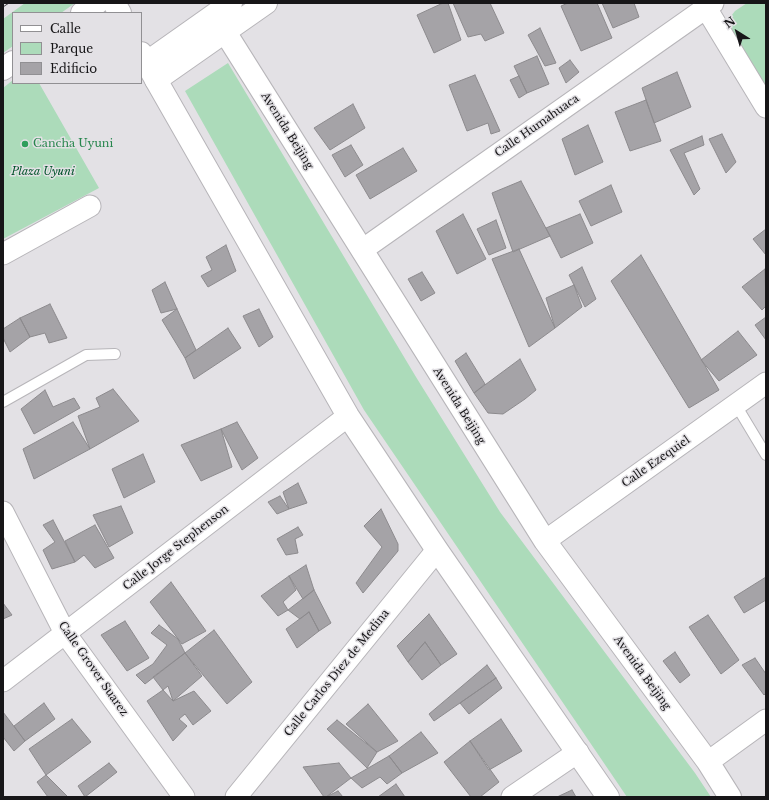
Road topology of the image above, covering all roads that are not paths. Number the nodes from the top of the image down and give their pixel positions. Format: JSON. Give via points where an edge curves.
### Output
{"nodes":[{"id":1,"x":97,"y":3,"type":"edge"},
{"id":2,"x":114,"y":3,"type":"edge"},
{"id":3,"x":266,"y":3,"type":"edge"},
{"id":4,"x":710,"y":5,"type":"edge"},
{"id":5,"x":84,"y":12,"type":"edge"},
{"id":6,"x":119,"y":12,"type":"edge"},
{"id":7,"x":219,"y":13,"type":"edge"},
{"id":8,"x":12,"y":63,"type":"edge"},
{"id":9,"x":148,"y":65,"type":"edge"},
{"id":10,"x":3,"y":69,"type":"edge"},
{"id":11,"x":766,"y":106,"type":"edge"},
{"id":12,"x":90,"y":206,"type":"dead end"},
{"id":13,"x":362,"y":250,"type":"junction"},
{"id":14,"x":3,"y":254,"type":"edge"},
{"id":15,"x":115,"y":354,"type":"dead end"},
{"id":16,"x":766,"y":383,"type":"edge"},
{"id":17,"x":3,"y":402,"type":"edge"},
{"id":18,"x":736,"y":405,"type":"junction"},
{"id":19,"x":348,"y":416,"type":"junction"},
{"id":20,"x":766,"y":455,"type":"edge"},
{"id":21,"x":3,"y":512,"type":"edge"},
{"id":22,"x":545,"y":541,"type":"junction"},
{"id":23,"x":437,"y":550,"type":"junction"},
{"id":24,"x":65,"y":633,"type":"junction"},
{"id":25,"x":3,"y":681,"type":"edge"},
{"id":26,"x":766,"y":720,"type":"edge"},
{"id":27,"x":578,"y":752,"type":"junction"},
{"id":28,"x":708,"y":762,"type":"junction"},
{"id":29,"x":184,"y":797,"type":"edge"},
{"id":30,"x":236,"y":797,"type":"edge"},
{"id":31,"x":512,"y":797,"type":"edge"},
{"id":32,"x":608,"y":797,"type":"edge"},
{"id":33,"x":730,"y":797,"type":"edge"}],
"edges":[{"from":1,"to":5,"type":"street"},
{"from":2,"to":6,"type":"street"},
{"from":3,"to":7,"type":"street"},
{"from":4,"to":11,"type":"street"},
{"from":4,"to":13,"type":"street","name":"Calle Humahuaca"},
{"from":7,"to":9,"type":"street"},
{"from":7,"to":13,"type":"street","name":"Avenida Beijing"},
{"from":8,"to":10,"type":"street"},
{"from":9,"to":19,"type":"street"},
{"from":12,"to":14,"type":"street"},
{"from":13,"to":22,"type":"street","name":"Avenida Beijing"},
{"from":15,"to":17,"type":"lane","via":[[86,355]]},
{"from":16,"to":18,"type":"street","name":"Calle Ezequiel"},
{"from":18,"to":20,"type":"lane"},
{"from":18,"to":22,"type":"street","name":"Calle Ezequiel"},
{"from":19,"to":23,"type":"street"},
{"from":19,"to":24,"type":"street","name":"Calle Jorge Stephenson"},
{"from":21,"to":24,"type":"street","name":"Calle Grover Suarez"},
{"from":22,"to":28,"type":"street","name":"Avenida Beijing"},
{"from":23,"to":27,"type":"street"},
{"from":23,"to":30,"type":"street","name":"Calle Carlos Diez de Medina"},
{"from":24,"to":25,"type":"street","name":"Calle Jorge Stephenson"},
{"from":24,"to":29,"type":"street","name":"Calle Grover Suarez"},
{"from":26,"to":28,"type":"street"},
{"from":27,"to":31,"type":"street"},
{"from":27,"to":32,"type":"street"},
{"from":28,"to":33,"type":"street","name":"Avenida Beijing"}]}
